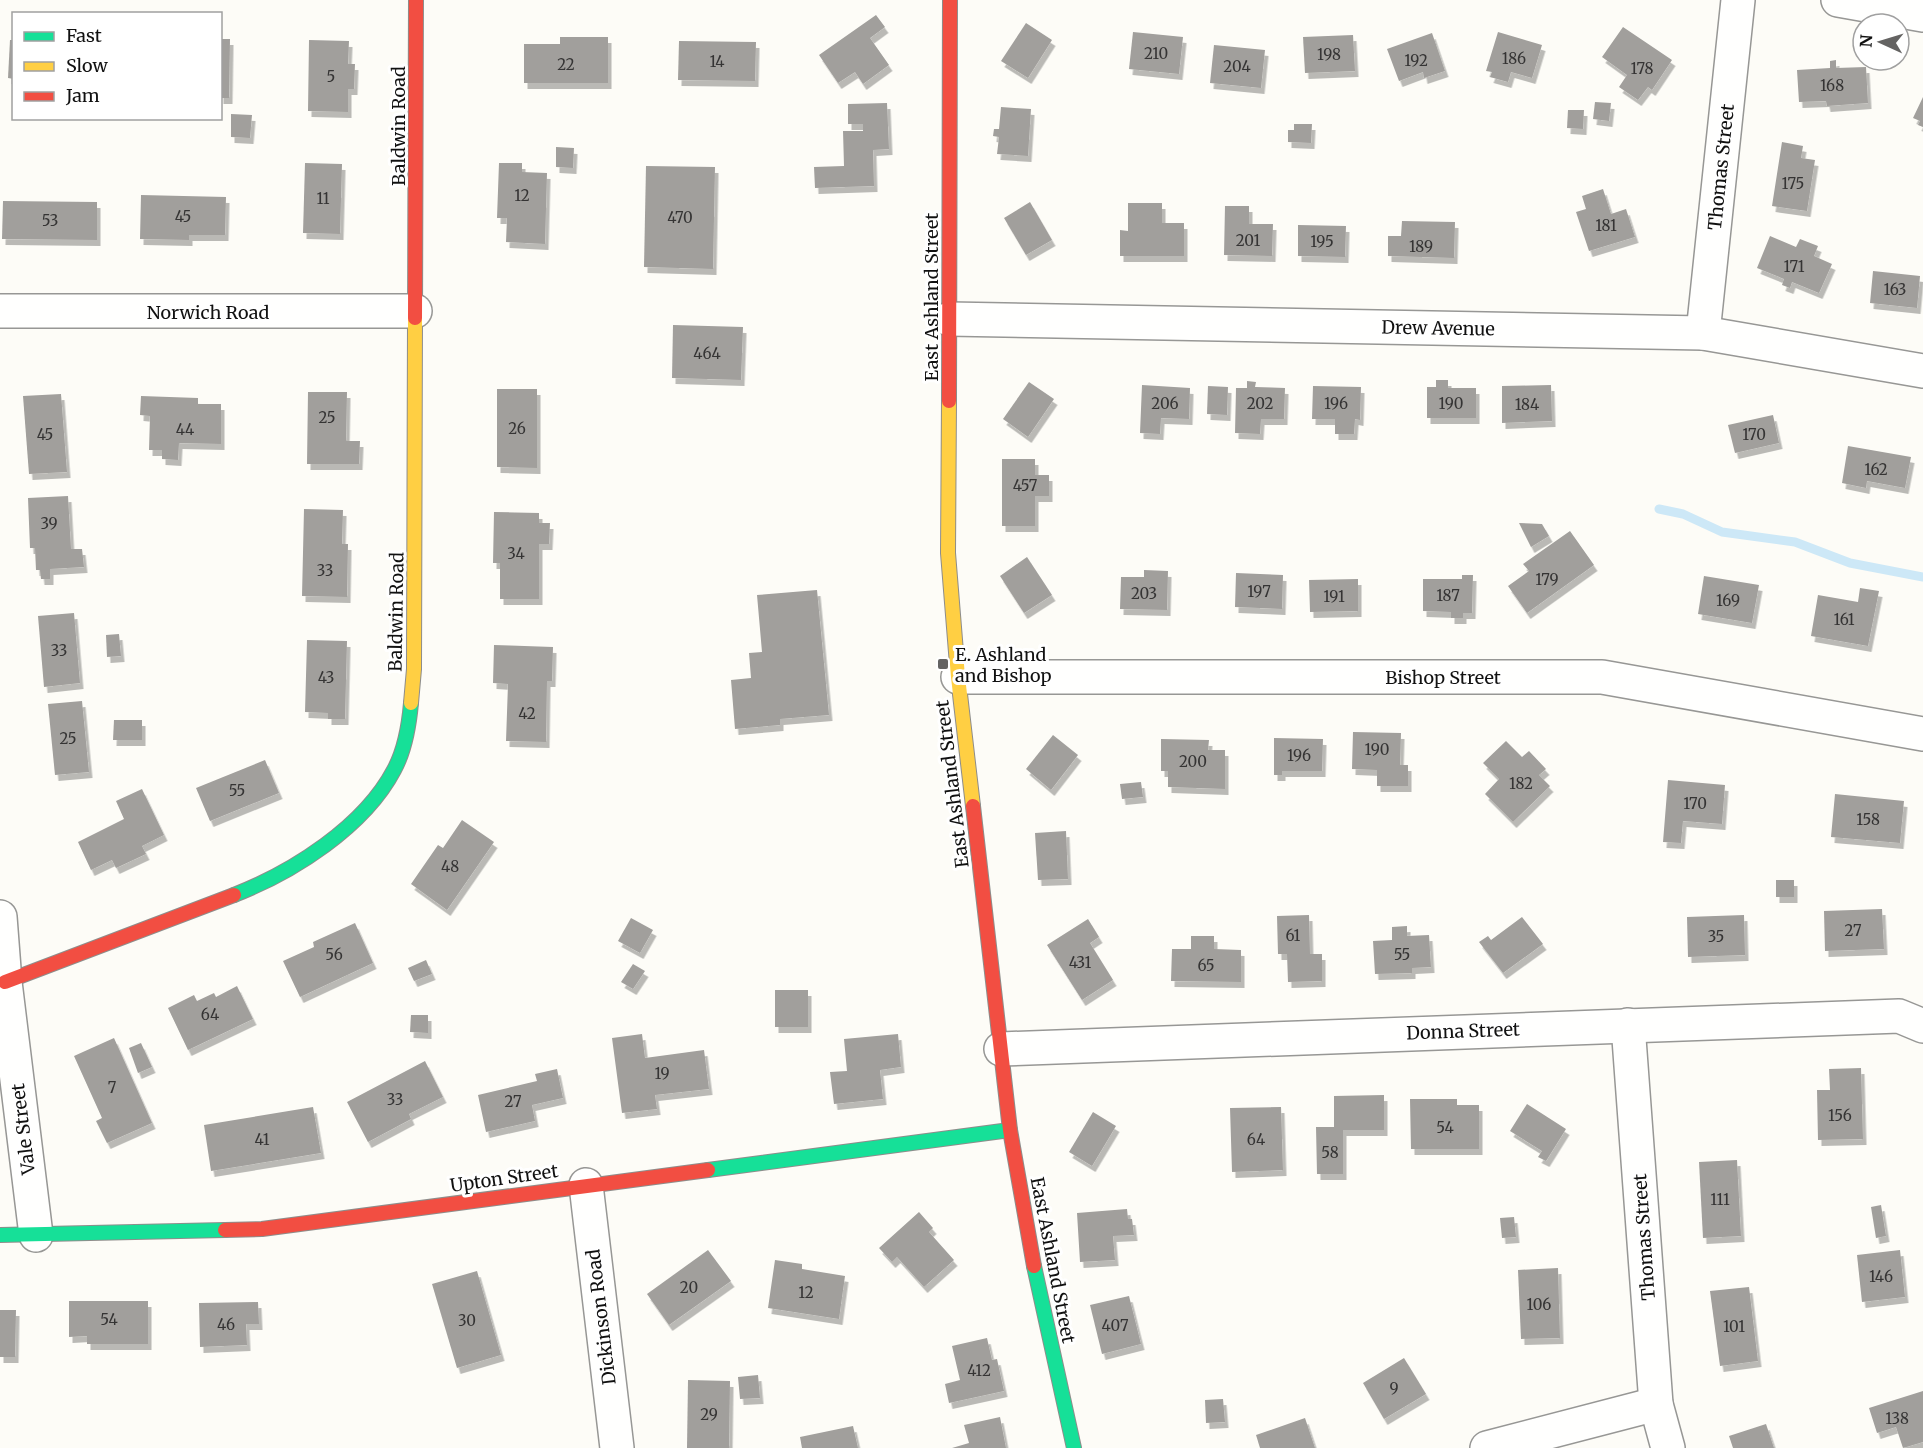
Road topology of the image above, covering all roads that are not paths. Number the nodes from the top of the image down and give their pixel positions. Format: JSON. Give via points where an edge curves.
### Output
{"nodes":[{"id":1,"x":416,"y":0,"type":"edge"},
{"id":2,"x":950,"y":0,"type":"edge"},
{"id":3,"x":1738,"y":0,"type":"edge"},
{"id":4,"x":1838,"y":0,"type":"edge"},
{"id":5,"x":1923,"y":15,"type":"edge"},
{"id":6,"x":0,"y":311,"type":"edge"},
{"id":7,"x":415,"y":311,"type":"junction"},
{"id":8,"x":949,"y":319,"type":"junction"},
{"id":9,"x":1703,"y":333,"type":"junction"},
{"id":10,"x":1923,"y":371,"type":"edge"},
{"id":11,"x":958,"y":677,"type":"junction"},
{"id":12,"x":1923,"y":734,"type":"edge"},
{"id":13,"x":0,"y":917,"type":"edge"},
{"id":14,"x":5,"y":982,"type":"junction"},
{"id":15,"x":1628,"y":1025,"type":"junction"},
{"id":16,"x":1923,"y":1026,"type":"edge"},
{"id":17,"x":1001,"y":1049,"type":"junction"},
{"id":18,"x":1010,"y":1130,"type":"junction"},
{"id":19,"x":586,"y":1185,"type":"junction"},
{"id":20,"x":0,"y":1235,"type":"edge"},
{"id":21,"x":36,"y":1235,"type":"junction"},
{"id":22,"x":1656,"y":1404,"type":"junction"},
{"id":23,"x":617,"y":1448,"type":"edge"},
{"id":24,"x":1074,"y":1448,"type":"edge"},
{"id":25,"x":1487,"y":1448,"type":"edge"},
{"id":26,"x":1668,"y":1448,"type":"edge"}],
"edges":[{"from":1,"to":7,"type":"street","name":"Baldwin Road"},
{"from":2,"to":8,"type":"street","name":"East Ashland Street"},
{"from":3,"to":9,"type":"street","name":"Thomas Street"},
{"from":4,"to":5,"type":"street"},
{"from":6,"to":7,"type":"street","name":"Norwich Road"},
{"from":7,"to":14,"type":"street","name":"Baldwin Road","via":[[414,669],[411,710],[395,768],[351,825],[313,854],[273,876]]},
{"from":8,"to":9,"type":"street","name":"Drew Avenue"},
{"from":8,"to":11,"type":"street","name":"East Ashland Street","via":[[948,553]]},
{"from":9,"to":10,"type":"street","name":"Drew Avenue"},
{"from":11,"to":12,"type":"street","name":"Bishop Street","via":[[1602,677]]},
{"from":11,"to":17,"type":"street","name":"East Ashland Street"},
{"from":13,"to":14,"type":"street","name":"Vale Street"},
{"from":14,"to":21,"type":"street","name":"Vale Street"},
{"from":15,"to":16,"type":"street","name":"Donna Street","via":[[1899,1016]]},
{"from":15,"to":17,"type":"street","name":"Donna Street"},
{"from":15,"to":22,"type":"street","name":"Thomas Street"},
{"from":17,"to":18,"type":"street","name":"East Ashland Street"},
{"from":18,"to":19,"type":"street","name":"Upton Street"},
{"from":18,"to":24,"type":"street","name":"East Ashland Street","via":[[1037,1286]]},
{"from":19,"to":21,"type":"street","name":"Upton Street","via":[[262,1229]]},
{"from":19,"to":23,"type":"street","name":"Dickinson Road"},
{"from":20,"to":21,"type":"street","name":"Upton Street"},
{"from":22,"to":25,"type":"street"},
{"from":22,"to":26,"type":"street","name":"Thomas Street"}]}
